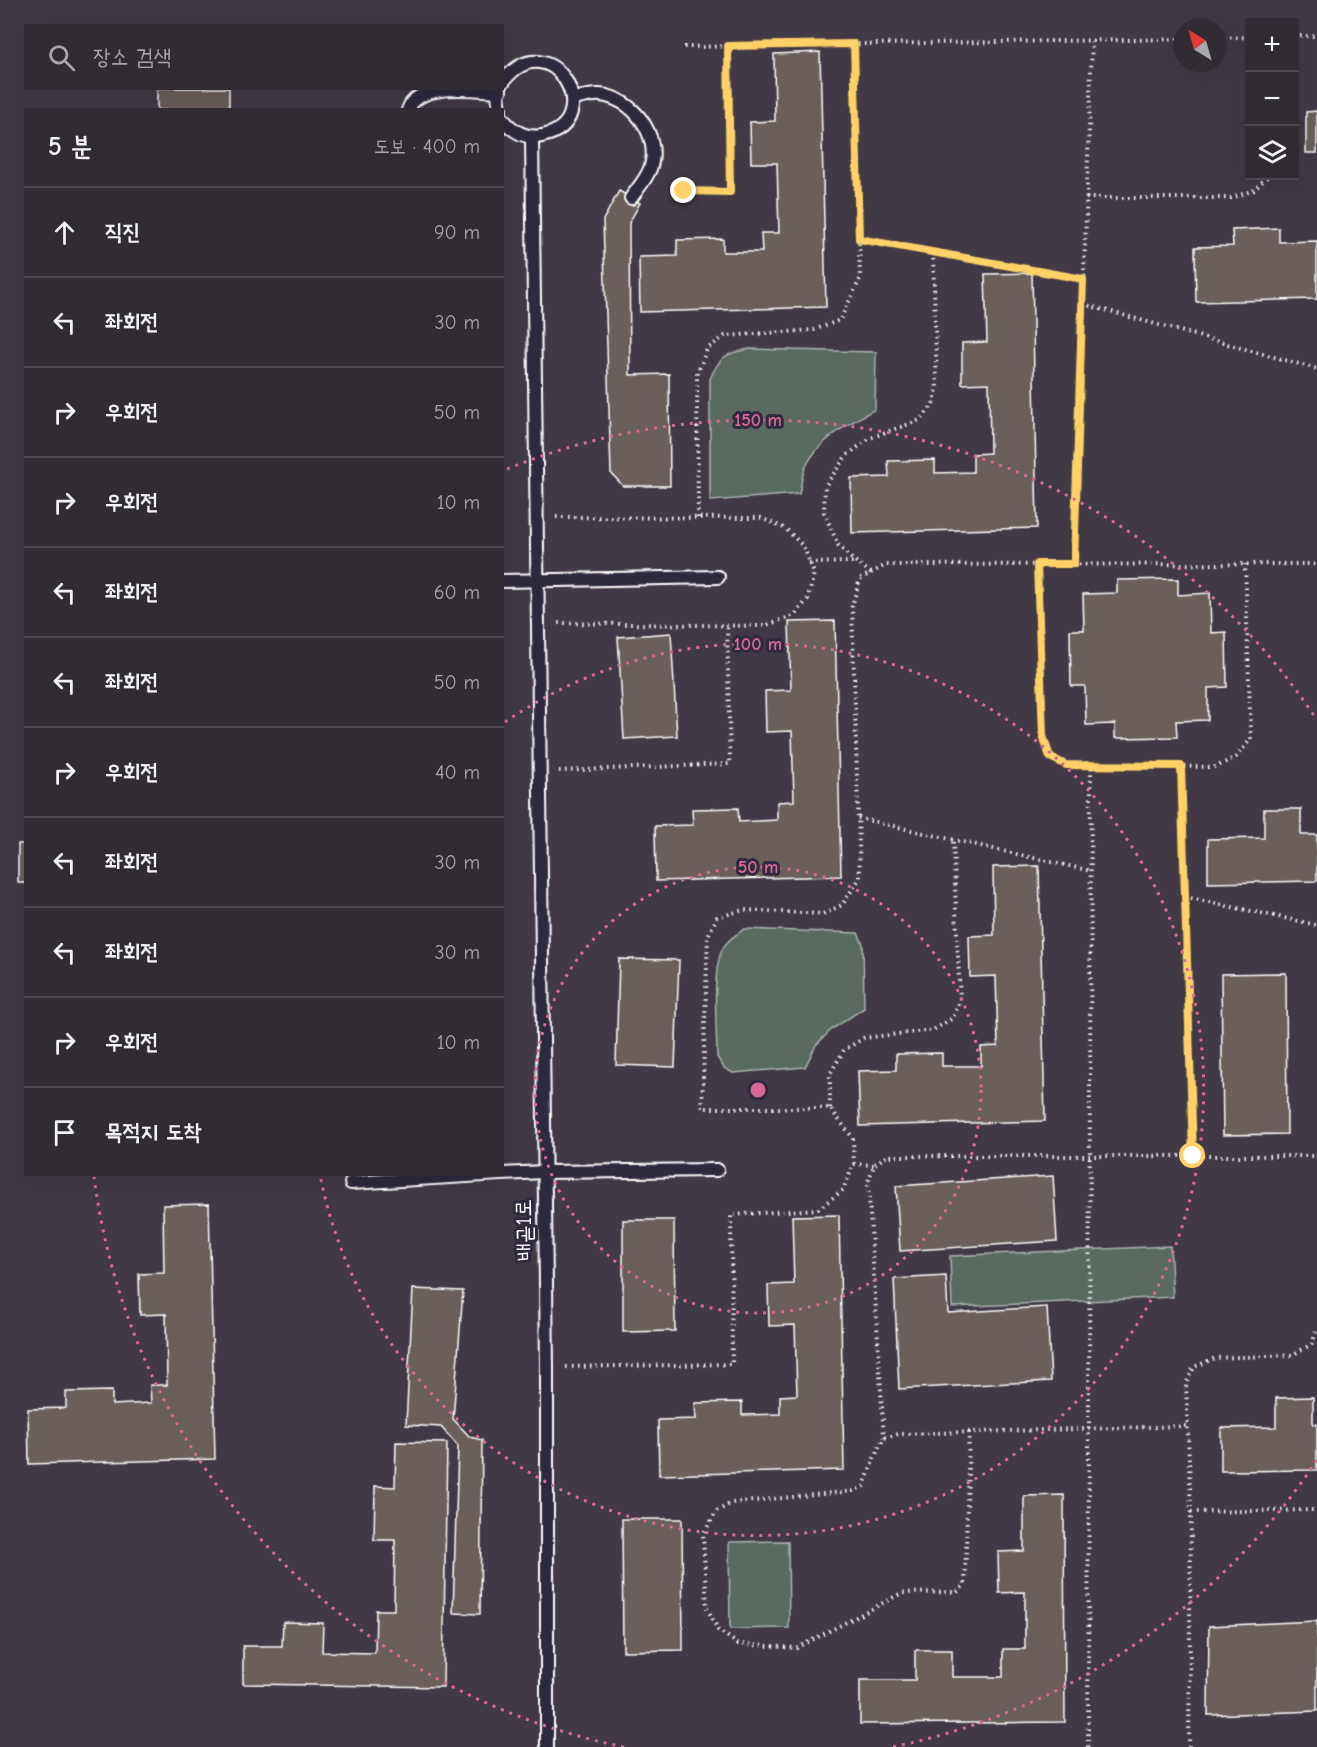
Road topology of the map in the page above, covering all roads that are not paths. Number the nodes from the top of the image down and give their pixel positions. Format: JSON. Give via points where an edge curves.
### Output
{"nodes":[{"id":1,"x":504,"y":82,"type":"edge"},
{"id":2,"x":436,"y":90,"type":"edge"},
{"id":3,"x":501,"y":90,"type":"edge"},
{"id":4,"x":572,"y":99,"type":"junction"},
{"id":5,"x":408,"y":108,"type":"edge"},
{"id":6,"x":500,"y":108,"type":"edge"},
{"id":7,"x":504,"y":120,"type":"edge"},
{"id":8,"x":532,"y":137,"type":"junction"},
{"id":9,"x":631,"y":198,"type":"dead end"},
{"id":10,"x":718,"y":578,"type":"dead end"},
{"id":11,"x":537,"y":579,"type":"junction"},
{"id":12,"x":504,"y":581,"type":"edge"},
{"id":13,"x":717,"y":1170,"type":"dead end"},
{"id":14,"x":544,"y":1172,"type":"junction"},
{"id":15,"x":504,"y":1174,"type":"edge"},
{"id":16,"x":468,"y":1176,"type":"edge"},
{"id":17,"x":351,"y":1183,"type":"dead end"},
{"id":18,"x":547,"y":1747,"type":"edge"}],
"edges":[{"from":1,"to":4,"type":"lane","via":[[519,66],[543,63],[564,76]]},
{"from":2,"to":5,"type":"lane","via":[[421,93]]},
{"from":3,"to":6,"type":"lane"},
{"from":4,"to":8,"type":"lane","via":[[564,123],[555,131]]},
{"from":4,"to":9,"type":"lane","via":[[600,95],[620,101],[635,111],[646,128],[654,149],[651,168]]},
{"from":7,"to":8,"type":"lane","via":[[520,134]]},
{"from":8,"to":11,"type":"lane","name":"배곧1로"},
{"from":10,"to":11,"type":"lane"},
{"from":11,"to":12,"type":"lane"},
{"from":11,"to":14,"type":"lane","name":"배곧1로"},
{"from":13,"to":14,"type":"lane"},
{"from":14,"to":15,"type":"lane"},
{"from":14,"to":18,"type":"lane","name":"배곧1로"},
{"from":16,"to":17,"type":"lane"}]}
